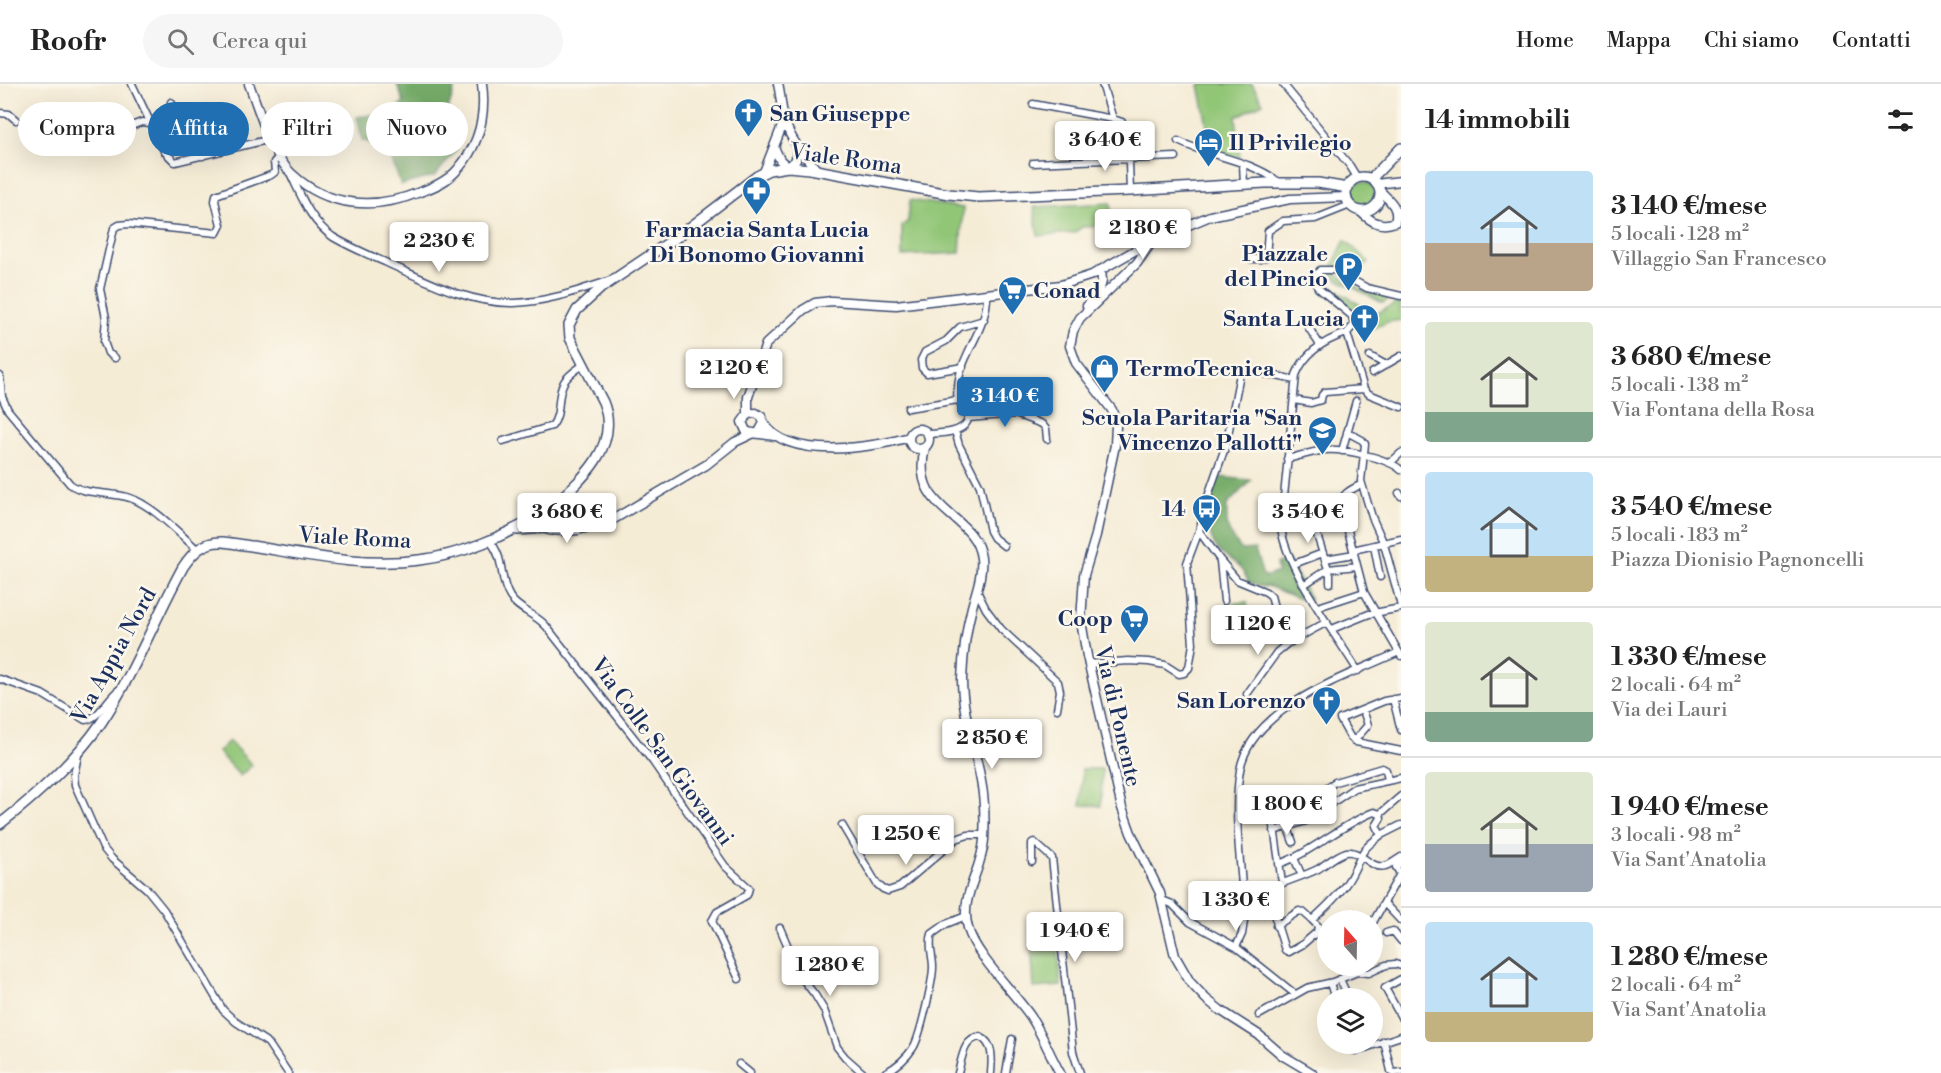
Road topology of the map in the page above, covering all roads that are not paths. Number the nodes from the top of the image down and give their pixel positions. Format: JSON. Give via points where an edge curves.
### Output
{"nodes":[{"id":1,"x":132,"y":84,"type":"edge"},
{"id":2,"x":249,"y":84,"type":"edge"},
{"id":3,"x":482,"y":84,"type":"edge"},
{"id":4,"x":778,"y":84,"type":"edge"},
{"id":5,"x":1102,"y":84,"type":"edge"},
{"id":6,"x":1286,"y":85,"type":"edge"},
{"id":7,"x":1033,"y":104,"type":"dead end"},
{"id":8,"x":0,"y":112,"type":"edge"},
{"id":9,"x":261,"y":114,"type":"edge"},
{"id":10,"x":148,"y":119,"type":"edge"},
{"id":11,"x":1113,"y":119,"type":"junction"},
{"id":12,"x":16,"y":120,"type":"dead end"},
{"id":13,"x":784,"y":121,"type":"junction"},
{"id":14,"x":1178,"y":141,"type":"dead end"},
{"id":15,"x":774,"y":147,"type":"junction"},
{"id":16,"x":797,"y":147,"type":"junction"},
{"id":17,"x":1401,"y":148,"type":"edge"},
{"id":18,"x":168,"y":156,"type":"edge"},
{"id":19,"x":203,"y":156,"type":"edge"},
{"id":20,"x":1176,"y":157,"type":"dead end"},
{"id":21,"x":279,"y":158,"type":"joint"},
{"id":22,"x":1130,"y":159,"type":"junction"},
{"id":23,"x":1033,"y":162,"type":"dead end"},
{"id":24,"x":1243,"y":164,"type":"junction"},
{"id":25,"x":788,"y":167,"type":"junction"},
{"id":26,"x":817,"y":170,"type":"junction"},
{"id":27,"x":764,"y":172,"type":"junction"},
{"id":28,"x":291,"y":173,"type":"junction"},
{"id":29,"x":1358,"y":179,"type":"junction"},
{"id":30,"x":1401,"y":181,"type":"edge"},
{"id":31,"x":1280,"y":182,"type":"junction"},
{"id":32,"x":1244,"y":184,"type":"junction"},
{"id":33,"x":1375,"y":185,"type":"junction"},
{"id":34,"x":1131,"y":191,"type":"junction"},
{"id":35,"x":1348,"y":196,"type":"junction"},
{"id":36,"x":1360,"y":211,"type":"junction"},
{"id":37,"x":1398,"y":225,"type":"edge"},
{"id":38,"x":1153,"y":240,"type":"junction"},
{"id":39,"x":1121,"y":258,"type":"junction"},
{"id":40,"x":1250,"y":260,"type":"dead end"},
{"id":41,"x":1101,"y":270,"type":"junction"},
{"id":42,"x":617,"y":278,"type":"junction"},
{"id":43,"x":1119,"y":281,"type":"junction"},
{"id":44,"x":987,"y":294,"type":"junction"},
{"id":45,"x":1401,"y":296,"type":"edge"},
{"id":46,"x":1085,"y":312,"type":"junction"},
{"id":47,"x":1301,"y":316,"type":"dead end"},
{"id":48,"x":984,"y":320,"type":"junction"},
{"id":49,"x":1347,"y":333,"type":"junction"},
{"id":50,"x":1320,"y":345,"type":"junction"},
{"id":51,"x":1370,"y":356,"type":"dead end"},
{"id":52,"x":1401,"y":356,"type":"edge"},
{"id":53,"x":115,"y":358,"type":"dead end"},
{"id":54,"x":583,"y":365,"type":"junction"},
{"id":55,"x":1386,"y":365,"type":"junction"},
{"id":56,"x":963,"y":368,"type":"junction"},
{"id":57,"x":1372,"y":373,"type":"dead end"},
{"id":58,"x":0,"y":376,"type":"edge"},
{"id":59,"x":1295,"y":380,"type":"junction"},
{"id":60,"x":0,"y":384,"type":"edge"},
{"id":61,"x":1359,"y":393,"type":"junction"},
{"id":62,"x":958,"y":400,"type":"junction"},
{"id":63,"x":1294,"y":400,"type":"junction"},
{"id":64,"x":1400,"y":404,"type":"edge"},
{"id":65,"x":908,"y":408,"type":"dead end"},
{"id":66,"x":749,"y":416,"type":"junction"},
{"id":67,"x":968,"y":418,"type":"junction"},
{"id":68,"x":764,"y":423,"type":"junction"},
{"id":69,"x":955,"y":431,"type":"junction"},
{"id":70,"x":1347,"y":432,"type":"junction"},
{"id":71,"x":755,"y":433,"type":"junction"},
{"id":72,"x":777,"y":437,"type":"junction"},
{"id":73,"x":1047,"y":439,"type":"dead end"},
{"id":74,"x":503,"y":441,"type":"dead end"},
{"id":75,"x":735,"y":442,"type":"junction"},
{"id":76,"x":919,"y":442,"type":"junction"},
{"id":77,"x":1342,"y":451,"type":"junction"},
{"id":78,"x":1401,"y":453,"type":"edge"},
{"id":79,"x":1364,"y":456,"type":"junction"},
{"id":80,"x":1287,"y":459,"type":"junction"},
{"id":81,"x":1390,"y":463,"type":"junction"},
{"id":82,"x":1401,"y":470,"type":"edge"},
{"id":83,"x":1362,"y":484,"type":"junction"},
{"id":84,"x":565,"y":494,"type":"junction"},
{"id":85,"x":544,"y":513,"type":"junction"},
{"id":86,"x":560,"y":520,"type":"junction"},
{"id":87,"x":1345,"y":520,"type":"junction"},
{"id":88,"x":548,"y":529,"type":"junction"},
{"id":89,"x":581,"y":529,"type":"junction"},
{"id":90,"x":506,"y":533,"type":"junction"},
{"id":91,"x":1198,"y":534,"type":"junction"},
{"id":92,"x":1401,"y":539,"type":"edge"},
{"id":93,"x":489,"y":540,"type":"junction"},
{"id":94,"x":1384,"y":544,"type":"junction"},
{"id":95,"x":1004,"y":546,"type":"dead end"},
{"id":96,"x":1374,"y":546,"type":"junction"},
{"id":97,"x":199,"y":549,"type":"junction"},
{"id":98,"x":1354,"y":552,"type":"junction"},
{"id":99,"x":1324,"y":556,"type":"junction"},
{"id":100,"x":1220,"y":560,"type":"junction"},
{"id":101,"x":1294,"y":564,"type":"junction"},
{"id":102,"x":1357,"y":566,"type":"junction"},
{"id":103,"x":1328,"y":569,"type":"junction"},
{"id":104,"x":1380,"y":577,"type":"dead end"},
{"id":105,"x":1397,"y":577,"type":"edge"},
{"id":106,"x":1330,"y":583,"type":"dead end"},
{"id":107,"x":1305,"y":584,"type":"junction"},
{"id":108,"x":976,"y":591,"type":"junction"},
{"id":109,"x":1364,"y":592,"type":"junction"},
{"id":110,"x":1224,"y":601,"type":"dead end"},
{"id":111,"x":1401,"y":607,"type":"edge"},
{"id":112,"x":1318,"y":608,"type":"junction"},
{"id":113,"x":1377,"y":612,"type":"junction"},
{"id":114,"x":1326,"y":621,"type":"junction"},
{"id":115,"x":1332,"y":629,"type":"junction"},
{"id":116,"x":1291,"y":642,"type":"junction"},
{"id":117,"x":1399,"y":650,"type":"edge"},
{"id":118,"x":1088,"y":664,"type":"junction"},
{"id":119,"x":1356,"y":672,"type":"junction"},
{"id":120,"x":0,"y":678,"type":"edge"},
{"id":121,"x":121,"y":689,"type":"junction"},
{"id":122,"x":1247,"y":694,"type":"dead end"},
{"id":123,"x":1401,"y":698,"type":"edge"},
{"id":124,"x":1393,"y":699,"type":"junction"},
{"id":125,"x":1057,"y":710,"type":"dead end"},
{"id":126,"x":1363,"y":710,"type":"junction"},
{"id":127,"x":1401,"y":730,"type":"edge"},
{"id":128,"x":1354,"y":741,"type":"junction"},
{"id":129,"x":79,"y":749,"type":"junction"},
{"id":130,"x":1401,"y":751,"type":"edge"},
{"id":131,"x":1401,"y":778,"type":"edge"},
{"id":132,"x":1389,"y":780,"type":"junction"},
{"id":133,"x":1401,"y":796,"type":"edge"},
{"id":134,"x":1272,"y":813,"type":"dead end"},
{"id":135,"x":1380,"y":814,"type":"junction"},
{"id":136,"x":1314,"y":816,"type":"junction"},
{"id":137,"x":1302,"y":823,"type":"junction"},
{"id":138,"x":0,"y":824,"type":"edge"},
{"id":139,"x":842,"y":825,"type":"dead end"},
{"id":140,"x":1401,"y":825,"type":"edge"},
{"id":141,"x":1288,"y":828,"type":"junction"},
{"id":142,"x":1274,"y":831,"type":"junction"},
{"id":143,"x":1304,"y":831,"type":"dead end"},
{"id":144,"x":984,"y":835,"type":"junction"},
{"id":145,"x":1381,"y":835,"type":"junction"},
{"id":146,"x":1293,"y":842,"type":"dead end"},
{"id":147,"x":1361,"y":857,"type":"junction"},
{"id":148,"x":1294,"y":858,"type":"junction"},
{"id":149,"x":1401,"y":859,"type":"edge"},
{"id":150,"x":1032,"y":862,"type":"dead end"},
{"id":151,"x":1279,"y":864,"type":"junction"},
{"id":152,"x":1400,"y":874,"type":"edge"},
{"id":153,"x":1302,"y":876,"type":"junction"},
{"id":154,"x":1282,"y":883,"type":"junction"},
{"id":155,"x":1162,"y":900,"type":"junction"},
{"id":156,"x":1384,"y":904,"type":"junction"},
{"id":157,"x":1380,"y":910,"type":"edge"},
{"id":158,"x":966,"y":916,"type":"junction"},
{"id":159,"x":1312,"y":920,"type":"junction"},
{"id":160,"x":1401,"y":921,"type":"edge"},
{"id":161,"x":1276,"y":926,"type":"junction"},
{"id":162,"x":780,"y":928,"type":"dead end"},
{"id":163,"x":1386,"y":933,"type":"dead end"},
{"id":164,"x":1401,"y":941,"type":"edge"},
{"id":165,"x":1236,"y":946,"type":"junction"},
{"id":166,"x":1383,"y":966,"type":"edge"},
{"id":167,"x":1401,"y":966,"type":"edge"},
{"id":168,"x":1345,"y":976,"type":"edge"},
{"id":169,"x":739,"y":979,"type":"dead end"},
{"id":170,"x":1340,"y":979,"type":"junction"},
{"id":171,"x":1401,"y":979,"type":"edge"},
{"id":172,"x":1330,"y":983,"type":"junction"},
{"id":173,"x":1332,"y":988,"type":"edge"},
{"id":174,"x":1344,"y":988,"type":"edge"},
{"id":175,"x":1295,"y":994,"type":"junction"},
{"id":176,"x":1258,"y":1016,"type":"dead end"},
{"id":177,"x":1401,"y":1017,"type":"edge"},
{"id":178,"x":1401,"y":1036,"type":"edge"},
{"id":179,"x":1012,"y":1039,"type":"dead end"},
{"id":180,"x":1384,"y":1041,"type":"joint"},
{"id":181,"x":739,"y":1064,"type":"dead end"},
{"id":182,"x":1401,"y":1072,"type":"edge"},
{"id":183,"x":288,"y":1073,"type":"edge"},
{"id":184,"x":750,"y":1073,"type":"edge"},
{"id":185,"x":863,"y":1073,"type":"edge"},
{"id":186,"x":885,"y":1073,"type":"edge"},
{"id":187,"x":958,"y":1073,"type":"edge"},
{"id":188,"x":991,"y":1073,"type":"edge"},
{"id":189,"x":1006,"y":1073,"type":"edge"},
{"id":190,"x":1060,"y":1073,"type":"edge"},
{"id":191,"x":1080,"y":1073,"type":"edge"},
{"id":192,"x":1312,"y":1073,"type":"edge"}],
"edges":[{"from":1,"to":10,"type":"street"},
{"from":2,"to":9,"type":"main road"},
{"from":3,"to":28,"type":"main road","via":[[480,127],[473,148],[453,174],[429,189],[387,202],[359,204],[332,198]]},
{"from":4,"to":13,"type":"main road"},
{"from":5,"to":11,"type":"street"},
{"from":6,"to":29,"type":"street"},
{"from":7,"to":11,"type":"street"},
{"from":8,"to":12,"type":"street"},
{"from":11,"to":22,"type":"street","via":[[1126,127]]},
{"from":13,"to":15,"type":"main road"},
{"from":13,"to":16,"type":"main road"},
{"from":14,"to":24,"type":"street"},
{"from":15,"to":25,"type":"main road"},
{"from":15,"to":27,"type":"main road"},
{"from":16,"to":25,"type":"main road","via":[[796,159]]},
{"from":16,"to":26,"type":"main road"},
{"from":17,"to":33,"type":"main road"},
{"from":18,"to":19,"type":"street","via":[[180,162]]},
{"from":20,"to":22,"type":"street"},
{"from":21,"to":28,"type":"main road"},
{"from":21,"to":53,"type":"street","via":[[271,175],[216,195],[221,225],[217,233],[128,224],[114,228],[100,290],[106,318],[104,342]]},
{"from":22,"to":23,"type":"street"},
{"from":22,"to":34,"type":"street"},
{"from":24,"to":31,"type":"street"},
{"from":24,"to":32,"type":"street"},
{"from":25,"to":26,"type":"main road","name":"Viale Roma"},
{"from":25,"to":27,"type":"main road","name":"Viale Roma"},
{"from":26,"to":34,"type":"main road","name":"Viale Roma","via":[[970,197]]},
{"from":27,"to":42,"type":"main road","name":"Viale Roma"},
{"from":28,"to":42,"type":"street","via":[[310,213],[333,237],[472,298],[495,303],[533,302]]},
{"from":29,"to":33,"type":"main road"},
{"from":29,"to":35,"type":"main road"},
{"from":30,"to":33,"type":"main road"},
{"from":31,"to":32,"type":"main road","name":"Viale Roma"},
{"from":31,"to":35,"type":"main road","name":"Viale Roma","via":[[1328,184]]},
{"from":32,"to":34,"type":"main road","name":"Viale Roma"},
{"from":33,"to":36,"type":"main road","via":[[1378,202],[1367,211]]},
{"from":33,"to":37,"type":"main road","via":[[1396,209]]},
{"from":35,"to":36,"type":"main road"},
{"from":35,"to":38,"type":"main road","via":[[1290,199],[1231,210]]},
{"from":35,"to":40,"type":"street","via":[[1315,219],[1283,221],[1268,231],[1266,257]]},
{"from":36,"to":37,"type":"main road","via":[[1376,223]]},
{"from":38,"to":39,"type":"main road"},
{"from":38,"to":43,"type":"main road","name":"Via di Ponente","via":[[1142,258]]},
{"from":39,"to":41,"type":"main road"},
{"from":39,"to":43,"type":"main road"},
{"from":41,"to":44,"type":"main road","via":[[1061,285]]},
{"from":41,"to":46,"type":"main road","name":"Via di Ponente","via":[[1102,286]]},
{"from":42,"to":54,"type":"main road","name":"Viale Roma","via":[[585,302],[571,319],[570,338]]},
{"from":43,"to":46,"type":"main road","name":"Via di Ponente"},
{"from":44,"to":48,"type":"street"},
{"from":44,"to":66,"type":"main road","via":[[889,306],[815,303],[769,340],[751,389]]},
{"from":45,"to":49,"type":"street","via":[[1367,288],[1334,270],[1320,270],[1315,277],[1318,288],[1352,316],[1354,325]]},
{"from":46,"to":118,"type":"main road","name":"Via di Ponente","via":[[1074,327],[1071,350],[1076,363],[1112,411],[1116,434],[1083,582],[1081,621]]},
{"from":47,"to":50,"type":"street"},
{"from":48,"to":56,"type":"street"},
{"from":48,"to":56,"type":"street","via":[[958,328],[946,341],[924,353],[921,360],[927,373]]},
{"from":49,"to":50,"type":"street"},
{"from":49,"to":61,"type":"street","via":[[1356,361]]},
{"from":50,"to":59,"type":"street","via":[[1304,361]]},
{"from":51,"to":55,"type":"street"},
{"from":52,"to":55,"type":"street"},
{"from":54,"to":74,"type":"street","via":[[564,382],[552,426]]},
{"from":54,"to":84,"type":"main road","name":"Viale Roma","via":[[606,409],[608,428],[593,464]]},
{"from":55,"to":57,"type":"street"},
{"from":56,"to":62,"type":"street"},
{"from":58,"to":60,"type":"street"},
{"from":59,"to":63,"type":"street"},
{"from":59,"to":91,"type":"street","via":[[1248,370],[1239,375],[1226,445]]},
{"from":60,"to":97,"type":"street","via":[[10,412],[70,484],[80,490],[138,501]]},
{"from":61,"to":63,"type":"street","via":[[1325,392],[1316,402]]},
{"from":61,"to":64,"type":"street"},
{"from":61,"to":70,"type":"street"},
{"from":62,"to":65,"type":"street"},
{"from":62,"to":67,"type":"street"},
{"from":63,"to":80,"type":"street"},
{"from":66,"to":68,"type":"main road","via":[[762,417]]},
{"from":66,"to":71,"type":"main road","via":[[746,431]]},
{"from":66,"to":75,"type":"main road"},
{"from":67,"to":69,"type":"street"},
{"from":67,"to":73,"type":"street","via":[[1015,414],[1042,424]]},
{"from":68,"to":71,"type":"main road"},
{"from":68,"to":72,"type":"main road"},
{"from":69,"to":76,"type":"street"},
{"from":69,"to":95,"type":"street","via":[[981,489],[990,531]]},
{"from":70,"to":77,"type":"street"},
{"from":70,"to":79,"type":"street","via":[[1364,443]]},
{"from":71,"to":72,"type":"main road"},
{"from":71,"to":75,"type":"main road"},
{"from":72,"to":76,"type":"main road","via":[[831,449],[898,440]]},
{"from":75,"to":89,"type":"main road","via":[[709,463],[619,517]]},
{"from":76,"to":108,"type":"main road","via":[[922,471],[934,500],[978,545],[981,562]]},
{"from":77,"to":79,"type":"street"},
{"from":77,"to":80,"type":"street","via":[[1324,450]]},
{"from":78,"to":81,"type":"street"},
{"from":79,"to":81,"type":"street"},
{"from":79,"to":83,"type":"street"},
{"from":80,"to":101,"type":"street","via":[[1281,527]]},
{"from":81,"to":82,"type":"street"},
{"from":83,"to":87,"type":"street","via":[[1341,498]]},
{"from":83,"to":94,"type":"street"},
{"from":84,"to":85,"type":"main road","name":"Viale Roma"},
{"from":84,"to":86,"type":"main road"},
{"from":85,"to":86,"type":"main road","via":[[554,511]]},
{"from":85,"to":88,"type":"main road","via":[[541,519]]},
{"from":85,"to":90,"type":"main road","name":"Viale Roma"},
{"from":86,"to":88,"type":"main road","via":[[557,527]]},
{"from":86,"to":89,"type":"main road"},
{"from":87,"to":98,"type":"street"},
{"from":87,"to":99,"type":"street","via":[[1317,528]]},
{"from":88,"to":89,"type":"main road"},
{"from":88,"to":90,"type":"main road","name":"Viale Roma"},
{"from":90,"to":93,"type":"main road","name":"Viale Roma"},
{"from":91,"to":100,"type":"street"},
{"from":91,"to":118,"type":"street","via":[[1187,563],[1193,645],[1186,672],[1178,674],[1161,664],[1141,661]]},
{"from":92,"to":94,"type":"street"},
{"from":93,"to":97,"type":"main road","name":"Viale Roma","via":[[439,557],[397,562],[326,558],[222,542]]},
{"from":93,"to":169,"type":"street","name":"Via Colle San Giovanni","via":[[500,555],[510,598],[546,626],[653,762],[725,866],[749,888],[747,895],[721,909],[712,921]]},
{"from":94,"to":96,"type":"street"},
{"from":94,"to":105,"type":"street"},
{"from":96,"to":98,"type":"street"},
{"from":96,"to":104,"type":"street"},
{"from":97,"to":121,"type":"main road","name":"Via Appia Nord","via":[[181,571]]},
{"from":98,"to":99,"type":"street"},
{"from":98,"to":102,"type":"street"},
{"from":99,"to":101,"type":"street"},
{"from":99,"to":103,"type":"street"},
{"from":100,"to":110,"type":"street"},
{"from":100,"to":116,"type":"street","via":[[1240,581],[1271,597]]},
{"from":101,"to":107,"type":"street"},
{"from":102,"to":103,"type":"street"},
{"from":102,"to":109,"type":"street"},
{"from":103,"to":106,"type":"street"},
{"from":103,"to":107,"type":"street"},
{"from":105,"to":111,"type":"street"},
{"from":107,"to":112,"type":"street"},
{"from":108,"to":125,"type":"street","via":[[1001,629],[1056,680],[1060,688]]},
{"from":108,"to":144,"type":"main road","via":[[965,637],[963,682],[967,721],[982,784]]},
{"from":109,"to":112,"type":"street"},
{"from":109,"to":113,"type":"street"},
{"from":111,"to":113,"type":"street"},
{"from":112,"to":114,"type":"street"},
{"from":113,"to":115,"type":"street"},
{"from":113,"to":117,"type":"street"},
{"from":114,"to":115,"type":"street"},
{"from":114,"to":116,"type":"street"},
{"from":115,"to":119,"type":"street"},
{"from":116,"to":122,"type":"street","via":[[1269,661]]},
{"from":117,"to":119,"type":"street"},
{"from":118,"to":155,"type":"main road","name":"Via di Ponente","via":[[1122,808]]},
{"from":119,"to":165,"type":"street","via":[[1291,705],[1261,729],[1246,751],[1239,783],[1244,924]]},
{"from":120,"to":121,"type":"street","via":[[42,694],[85,720],[93,718],[111,695]]},
{"from":121,"to":129,"type":"main road","name":"Via Appia Nord","via":[[102,722]]},
{"from":123,"to":124,"type":"street"},
{"from":124,"to":126,"type":"street"},
{"from":124,"to":127,"type":"street"},
{"from":126,"to":128,"type":"street","via":[[1368,725]]},
{"from":126,"to":128,"type":"street","via":[[1340,719]]},
{"from":128,"to":130,"type":"street"},
{"from":129,"to":138,"type":"main road","name":"Via Appia Nord"},
{"from":129,"to":183,"type":"street","via":[[75,785],[103,848],[164,910],[224,1012],[268,1043]]},
{"from":131,"to":132,"type":"street"},
{"from":132,"to":136,"type":"street","via":[[1351,789]]},
{"from":132,"to":136,"type":"street","via":[[1382,768],[1333,784],[1311,798]]},
{"from":133,"to":135,"type":"street"},
{"from":134,"to":142,"type":"street"},
{"from":135,"to":145,"type":"street","via":[[1376,826]]},
{"from":135,"to":148,"type":"street","via":[[1374,812],[1353,821]]},
{"from":136,"to":137,"type":"street"},
{"from":137,"to":141,"type":"street"},
{"from":137,"to":143,"type":"street"},
{"from":139,"to":144,"type":"street","via":[[877,884],[888,891],[898,888],[953,840]]},
{"from":140,"to":145,"type":"street"},
{"from":141,"to":142,"type":"street"},
{"from":141,"to":146,"type":"street"},
{"from":142,"to":151,"type":"street"},
{"from":144,"to":158,"type":"main road"},
{"from":145,"to":147,"type":"street"},
{"from":147,"to":149,"type":"street","via":[[1380,867]]},
{"from":147,"to":153,"type":"street","via":[[1348,852]]},
{"from":147,"to":159,"type":"street","via":[[1347,882]]},
{"from":148,"to":151,"type":"street"},
{"from":148,"to":153,"type":"street"},
{"from":149,"to":152,"type":"street","via":[[1396,867]]},
{"from":150,"to":191,"type":"street","via":[[1034,842],[1052,858],[1073,1052]]},
{"from":151,"to":154,"type":"street"},
{"from":152,"to":156,"type":"street"},
{"from":153,"to":154,"type":"street"},
{"from":154,"to":161,"type":"street","via":[[1269,890]]},
{"from":155,"to":165,"type":"street","via":[[1172,904],[1190,922]]},
{"from":155,"to":192,"type":"main road","name":"Via di Ponente","via":[[1174,952],[1193,986],[1279,1054]]},
{"from":156,"to":157,"type":"street"},
{"from":156,"to":160,"type":"street"},
{"from":158,"to":186,"type":"street","via":[[932,934],[933,976],[918,1039],[905,1058]]},
{"from":158,"to":190,"type":"main road","via":[[975,944],[1033,1019]]},
{"from":159,"to":161,"type":"street","via":[[1299,911]]},
{"from":159,"to":161,"type":"street","via":[[1318,930],[1289,952]]},
{"from":162,"to":185,"type":"street","via":[[801,977],[824,1010],[838,1049]]},
{"from":163,"to":164,"type":"street","via":[[1393,931]]},
{"from":165,"to":175,"type":"street"},
{"from":166,"to":167,"type":"street"},
{"from":168,"to":170,"type":"street"},
{"from":170,"to":172,"type":"street"},
{"from":170,"to":174,"type":"street"},
{"from":171,"to":177,"type":"street","via":[[1384,988]]},
{"from":172,"to":173,"type":"street"},
{"from":172,"to":175,"type":"street"},
{"from":175,"to":176,"type":"street"},
{"from":178,"to":180,"type":"street"},
{"from":179,"to":189,"type":"street"},
{"from":180,"to":182,"type":"street","via":[[1391,1071]]},
{"from":181,"to":184,"type":"street"},
{"from":187,"to":188,"type":"street","via":[[967,1044],[980,1036],[990,1047]]}]}
